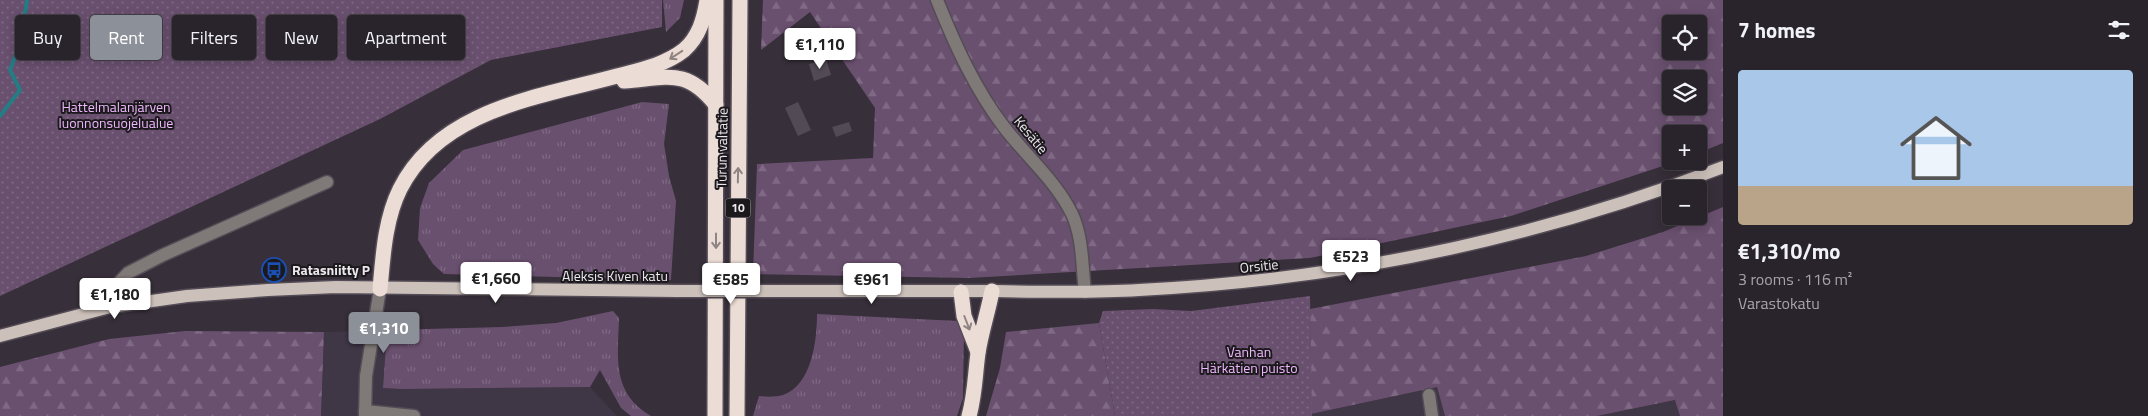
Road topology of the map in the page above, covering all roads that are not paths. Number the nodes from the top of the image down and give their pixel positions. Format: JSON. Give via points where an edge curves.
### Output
{"nodes":[{"id":1,"x":707,"y":0,"type":"edge"},
{"id":2,"x":716,"y":0,"type":"edge"},
{"id":3,"x":740,"y":0,"type":"edge"},
{"id":4,"x":937,"y":0,"type":"edge"},
{"id":5,"x":593,"y":83,"type":"junction"},
{"id":6,"x":716,"y":105,"type":"junction"},
{"id":7,"x":1723,"y":167,"type":"edge"},
{"id":8,"x":327,"y":182,"type":"dead end"},
{"id":9,"x":380,"y":289,"type":"junction"},
{"id":10,"x":784,"y":291,"type":"joint"},
{"id":11,"x":992,"y":291,"type":"junction"},
{"id":12,"x":961,"y":292,"type":"junction"},
{"id":13,"x":1085,"y":292,"type":"junction"},
{"id":14,"x":110,"y":307,"type":"junction"},
{"id":15,"x":0,"y":336,"type":"edge"},
{"id":16,"x":737,"y":345,"type":"junction"},
{"id":17,"x":978,"y":352,"type":"junction"},
{"id":18,"x":1428,"y":395,"type":"dead end"},
{"id":19,"x":365,"y":413,"type":"edge"},
{"id":20,"x":414,"y":416,"type":"edge"},
{"id":21,"x":715,"y":416,"type":"edge"},
{"id":22,"x":737,"y":416,"type":"edge"},
{"id":23,"x":742,"y":416,"type":"edge"},
{"id":24,"x":969,"y":416,"type":"edge"},
{"id":25,"x":1432,"y":416,"type":"edge"}],
"edges":[{"from":1,"to":5,"type":"highway","one_way":true,"via":[[699,31],[685,49],[652,66]]},
{"from":2,"to":6,"type":"highway","name":"Turun valtatie","number":"10"},
{"from":16,"to":3,"type":"highway","name":"Turun valtatie","number":"10","one_way":true},
{"from":4,"to":13,"type":"street","name":"Kesätie","via":[[958,52],[985,99],[1072,214],[1080,240]]},
{"from":5,"to":6,"type":"highway","via":[[676,77],[697,84]]},
{"from":5,"to":9,"type":"highway","via":[[534,96],[463,124],[434,145],[416,164],[400,189],[391,214]]},
{"from":6,"to":21,"type":"highway","name":"Turun valtatie","number":"10","one_way":true},
{"from":7,"to":13,"type":"main road","name":"Orsitie","via":[[1660,191],[1455,248],[1282,279]]},
{"from":8,"to":14,"type":"street","via":[[128,273],[115,286]]},
{"from":9,"to":10,"type":"main road","name":"Aleksis Kiven katu","bridge":true},
{"from":9,"to":14,"type":"main road","name":"Aleksis Kiven katu","via":[[268,290],[188,296]]},
{"from":9,"to":19,"type":"street","via":[[366,376]]},
{"from":10,"to":12,"type":"main road","name":"Orsitie"},
{"from":11,"to":12,"type":"main road","name":"Orsitie"},
{"from":11,"to":13,"type":"main road","name":"Orsitie"},
{"from":11,"to":17,"type":"highway"},
{"from":12,"to":17,"type":"highway","one_way":true,"via":[[964,316]]},
{"from":14,"to":15,"type":"main road","name":"Aleksis Kiven katu"},
{"from":16,"to":22,"type":"highway","name":"Turun valtatie","number":"10"},
{"from":16,"to":23,"type":"highway"},
{"from":17,"to":24,"type":"highway"},
{"from":18,"to":25,"type":"street"},
{"from":19,"to":20,"type":"street"}]}
